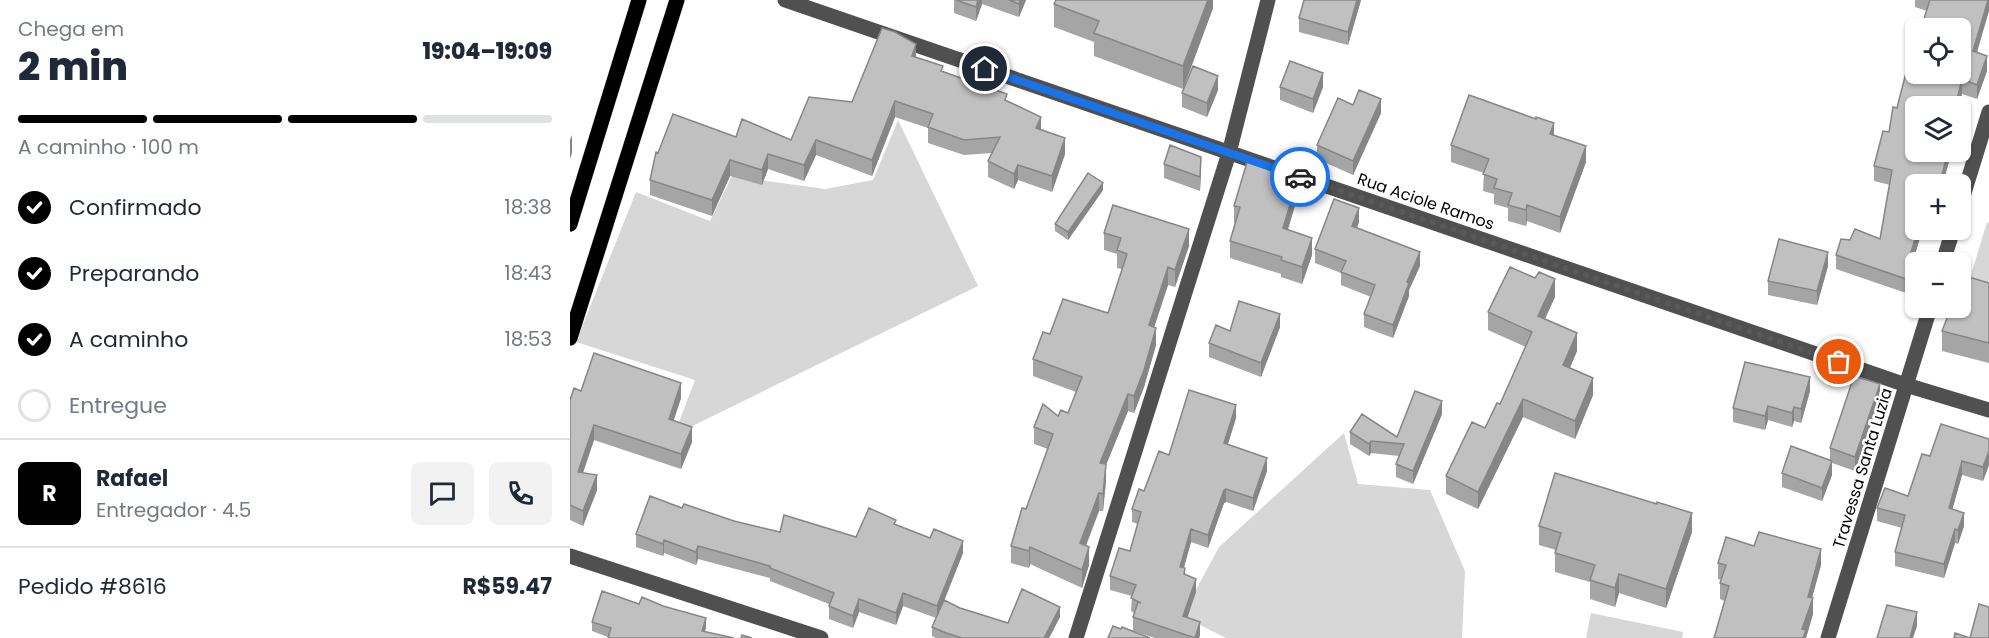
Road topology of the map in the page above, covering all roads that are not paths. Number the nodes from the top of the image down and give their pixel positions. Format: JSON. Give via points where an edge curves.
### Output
{"nodes":[{"id":1,"x":639,"y":0,"type":"edge"},
{"id":2,"x":677,"y":0,"type":"edge"},
{"id":3,"x":785,"y":0,"type":"edge"},
{"id":4,"x":1268,"y":0,"type":"edge"},
{"id":5,"x":1989,"y":112,"type":"edge"},
{"id":6,"x":1229,"y":153,"type":"junction"},
{"id":7,"x":1970,"y":174,"type":"edge"},
{"id":8,"x":570,"y":224,"type":"edge"},
{"id":9,"x":1927,"y":318,"type":"edge"},
{"id":10,"x":570,"y":338,"type":"edge"},
{"id":11,"x":1906,"y":385,"type":"junction"},
{"id":12,"x":1989,"y":410,"type":"edge"},
{"id":13,"x":570,"y":556,"type":"edge"},
{"id":14,"x":821,"y":638,"type":"edge"},
{"id":15,"x":1076,"y":638,"type":"edge"},
{"id":16,"x":1828,"y":638,"type":"edge"}],
"edges":[{"from":1,"to":8,"type":"main road"},
{"from":2,"to":10,"type":"main road"},
{"from":3,"to":6,"type":"street","name":"Rua Aciole Ramos"},
{"from":4,"to":6,"type":"street"},
{"from":5,"to":7,"type":"street"},
{"from":6,"to":11,"type":"street","name":"Rua Aciole Ramos"},
{"from":6,"to":15,"type":"street"},
{"from":9,"to":11,"type":"street","name":"Travessa Santa Luzia"},
{"from":11,"to":12,"type":"street","name":"Rua Aciole Ramos"},
{"from":11,"to":16,"type":"street","name":"Travessa Santa Luzia"},
{"from":13,"to":14,"type":"street"}]}
